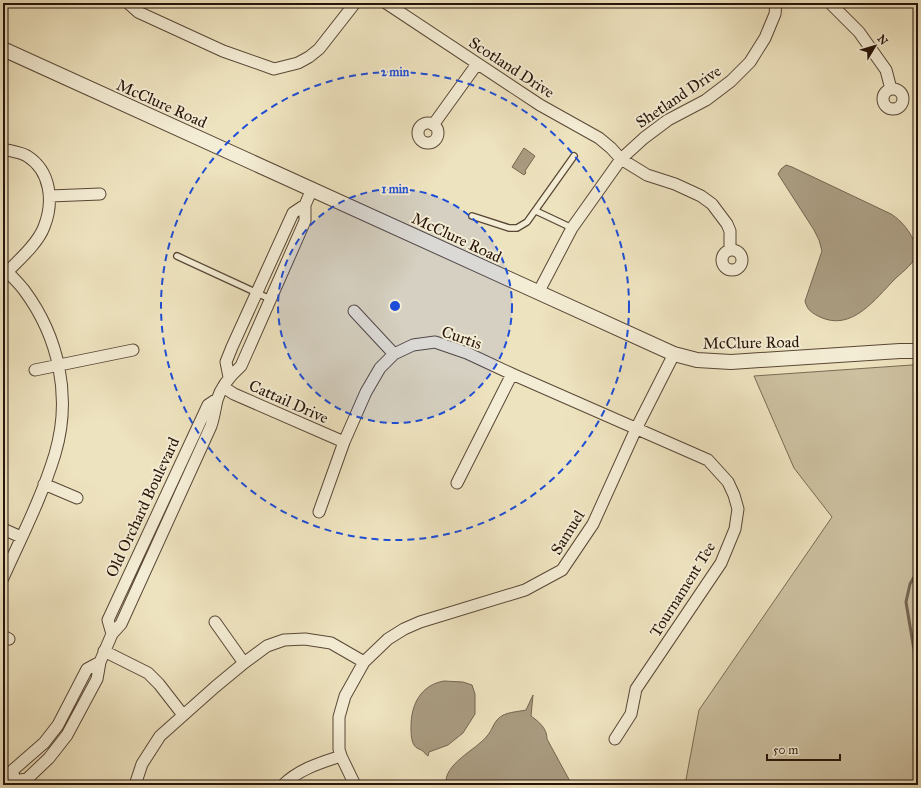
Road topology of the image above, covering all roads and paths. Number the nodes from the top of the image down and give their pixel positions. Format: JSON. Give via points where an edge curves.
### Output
{"nodes":[{"id":1,"x":128,"y":3,"type":"edge"},
{"id":2,"x":355,"y":3,"type":"edge"},
{"id":3,"x":386,"y":3,"type":"edge"},
{"id":4,"x":776,"y":3,"type":"edge"},
{"id":5,"x":830,"y":3,"type":"edge"},
{"id":6,"x":3,"y":50,"type":"edge"},
{"id":7,"x":477,"y":64,"type":"junction"},
{"id":8,"x":890,"y":89,"type":"dead end"},
{"id":9,"x":433,"y":124,"type":"dead end"},
{"id":10,"x":3,"y":149,"type":"edge"},
{"id":11,"x":574,"y":156,"type":"dead end"},
{"id":12,"x":621,"y":159,"type":"junction"},
{"id":13,"x":312,"y":189,"type":"junction"},
{"id":14,"x":100,"y":194,"type":"dead end"},
{"id":15,"x":50,"y":196,"type":"junction"},
{"id":16,"x":305,"y":204,"type":"junction"},
{"id":17,"x":536,"y":211,"type":"junction"},
{"id":18,"x":472,"y":216,"type":"dead end"},
{"id":19,"x":572,"y":228,"type":"junction"},
{"id":20,"x":730,"y":249,"type":"dead end"},
{"id":21,"x":177,"y":256,"type":"dead end"},
{"id":22,"x":5,"y":270,"type":"edge"},
{"id":23,"x":257,"y":292,"type":"junction"},
{"id":24,"x":538,"y":293,"type":"junction"},
{"id":25,"x":270,"y":298,"type":"junction"},
{"id":26,"x":354,"y":311,"type":"dead end"},
{"id":27,"x":133,"y":350,"type":"dead end"},
{"id":28,"x":918,"y":351,"type":"edge"},
{"id":29,"x":394,"y":354,"type":"junction"},
{"id":30,"x":674,"y":354,"type":"junction"},
{"id":31,"x":59,"y":365,"type":"junction"},
{"id":32,"x":35,"y":370,"type":"dead end"},
{"id":33,"x":512,"y":374,"type":"junction"},
{"id":34,"x":229,"y":377,"type":"junction"},
{"id":35,"x":223,"y":387,"type":"junction"},
{"id":36,"x":636,"y":429,"type":"junction"},
{"id":37,"x":344,"y":442,"type":"junction"},
{"id":38,"x":457,"y":483,"type":"dead end"},
{"id":39,"x":44,"y":484,"type":"junction"},
{"id":40,"x":77,"y":498,"type":"dead end"},
{"id":41,"x":319,"y":512,"type":"dead end"},
{"id":42,"x":3,"y":529,"type":"edge"},
{"id":43,"x":21,"y":537,"type":"junction"},
{"id":44,"x":3,"y":578,"type":"edge"},
{"id":45,"x":215,"y":622,"type":"dead end"},
{"id":46,"x":102,"y":657,"type":"junction"},
{"id":47,"x":364,"y":662,"type":"junction"},
{"id":48,"x":244,"y":663,"type":"junction"},
{"id":49,"x":183,"y":715,"type":"junction"},
{"id":50,"x":615,"y":739,"type":"dead end"},
{"id":51,"x":341,"y":756,"type":"junction"},
{"id":52,"x":8,"y":783,"type":"edge"},
{"id":53,"x":136,"y":785,"type":"edge"},
{"id":54,"x":283,"y":785,"type":"edge"},
{"id":55,"x":355,"y":785,"type":"edge"}],
"edges":[{"from":1,"to":2,"type":"street","via":[[138,12],[223,51],[274,68],[298,63],[319,49]]},
{"from":3,"to":7,"type":"street","name":"Scotland Drive"},
{"from":4,"to":12,"type":"street","name":"Shetland Drive","via":[[775,14],[765,38],[750,62],[731,82],[706,100],[668,120]]},
{"from":5,"to":8,"type":"street","via":[[859,32],[886,70]]},
{"from":6,"to":13,"type":"street","name":"McClure Road"},
{"from":7,"to":9,"type":"street"},
{"from":7,"to":12,"type":"street","name":"Scotland Drive","via":[[540,105],[599,138]]},
{"from":10,"to":15,"type":"street","via":[[26,155],[39,165],[46,178]]},
{"from":11,"to":17,"type":"lane"},
{"from":12,"to":19,"type":"street","name":"Shetland Drive"},
{"from":12,"to":20,"type":"street","name":"Scotland Drive","via":[[647,175],[675,184],[712,204],[730,231]]},
{"from":13,"to":16,"type":"street","name":"Old Orchard Boulevard"},
{"from":13,"to":24,"type":"street","name":"McClure Road"},
{"from":14,"to":15,"type":"street"},
{"from":15,"to":22,"type":"street","via":[[44,228],[21,258]]},
{"from":16,"to":23,"type":"street","name":"Old Orchard Boulevard","via":[[293,213]]},
{"from":16,"to":25,"type":"street","name":"Old Orchard Boulevard","via":[[305,221]]},
{"from":17,"to":18,"type":"lane","via":[[518,228],[509,228]]},
{"from":17,"to":19,"type":"lane"},
{"from":19,"to":24,"type":"street","name":"Shetland Drive"},
{"from":21,"to":23,"type":"lane"},
{"from":22,"to":31,"type":"street","via":[[23,289],[34,306],[51,340]]},
{"from":23,"to":25,"type":"lane"},
{"from":23,"to":34,"type":"street","name":"Old Orchard Boulevard","via":[[226,362]]},
{"from":24,"to":30,"type":"street","name":"McClure Road"},
{"from":25,"to":34,"type":"street","name":"Old Orchard Boulevard","via":[[240,366]]},
{"from":26,"to":29,"type":"street"},
{"from":27,"to":31,"type":"street"},
{"from":28,"to":30,"type":"street","name":"McClure Road","via":[[732,362],[697,360]]},
{"from":29,"to":33,"type":"street","name":"Curtis","via":[[413,345],[435,342],[467,353]]},
{"from":29,"to":37,"type":"street","name":"Curtis","via":[[380,368],[366,392]]},
{"from":30,"to":36,"type":"street","name":"Samuel"},
{"from":31,"to":32,"type":"street"},
{"from":31,"to":39,"type":"street","via":[[63,392],[62,418],[55,454]]},
{"from":33,"to":36,"type":"street","name":"Curtis"},
{"from":33,"to":38,"type":"street"},
{"from":34,"to":35,"type":"street","name":"Old Orchard Boulevard"},
{"from":35,"to":37,"type":"street","name":"Cattail Drive"},
{"from":35,"to":46,"type":"street","name":"Old Orchard Boulevard","via":[[211,426],[121,624],[112,634]]},
{"from":36,"to":47,"type":"street","name":"Samuel","via":[[593,524],[562,570],[526,590],[404,629]]},
{"from":36,"to":50,"type":"street","name":"Tournament Tee","via":[[708,460],[728,482],[738,509],[735,529],[721,563],[636,689],[631,714]]},
{"from":37,"to":41,"type":"street","name":"Curtis"},
{"from":39,"to":40,"type":"street"},
{"from":39,"to":43,"type":"street"},
{"from":42,"to":43,"type":"street"},
{"from":43,"to":44,"type":"street"},
{"from":45,"to":48,"type":"street"},
{"from":46,"to":49,"type":"street","via":[[148,673],[160,684]]},
{"from":46,"to":52,"type":"street","name":"Old Orchard Boulevard","via":[[97,679],[67,735],[49,758],[27,779]]},
{"from":47,"to":48,"type":"street","via":[[331,643],[305,639],[284,640],[267,646]]},
{"from":47,"to":51,"type":"street","name":"Samuel","via":[[341,708]]},
{"from":48,"to":49,"type":"street"},
{"from":49,"to":53,"type":"street","via":[[160,736],[142,764]]},
{"from":51,"to":54,"type":"street","via":[[314,765]]},
{"from":51,"to":55,"type":"street","name":"Samuel"}]}
